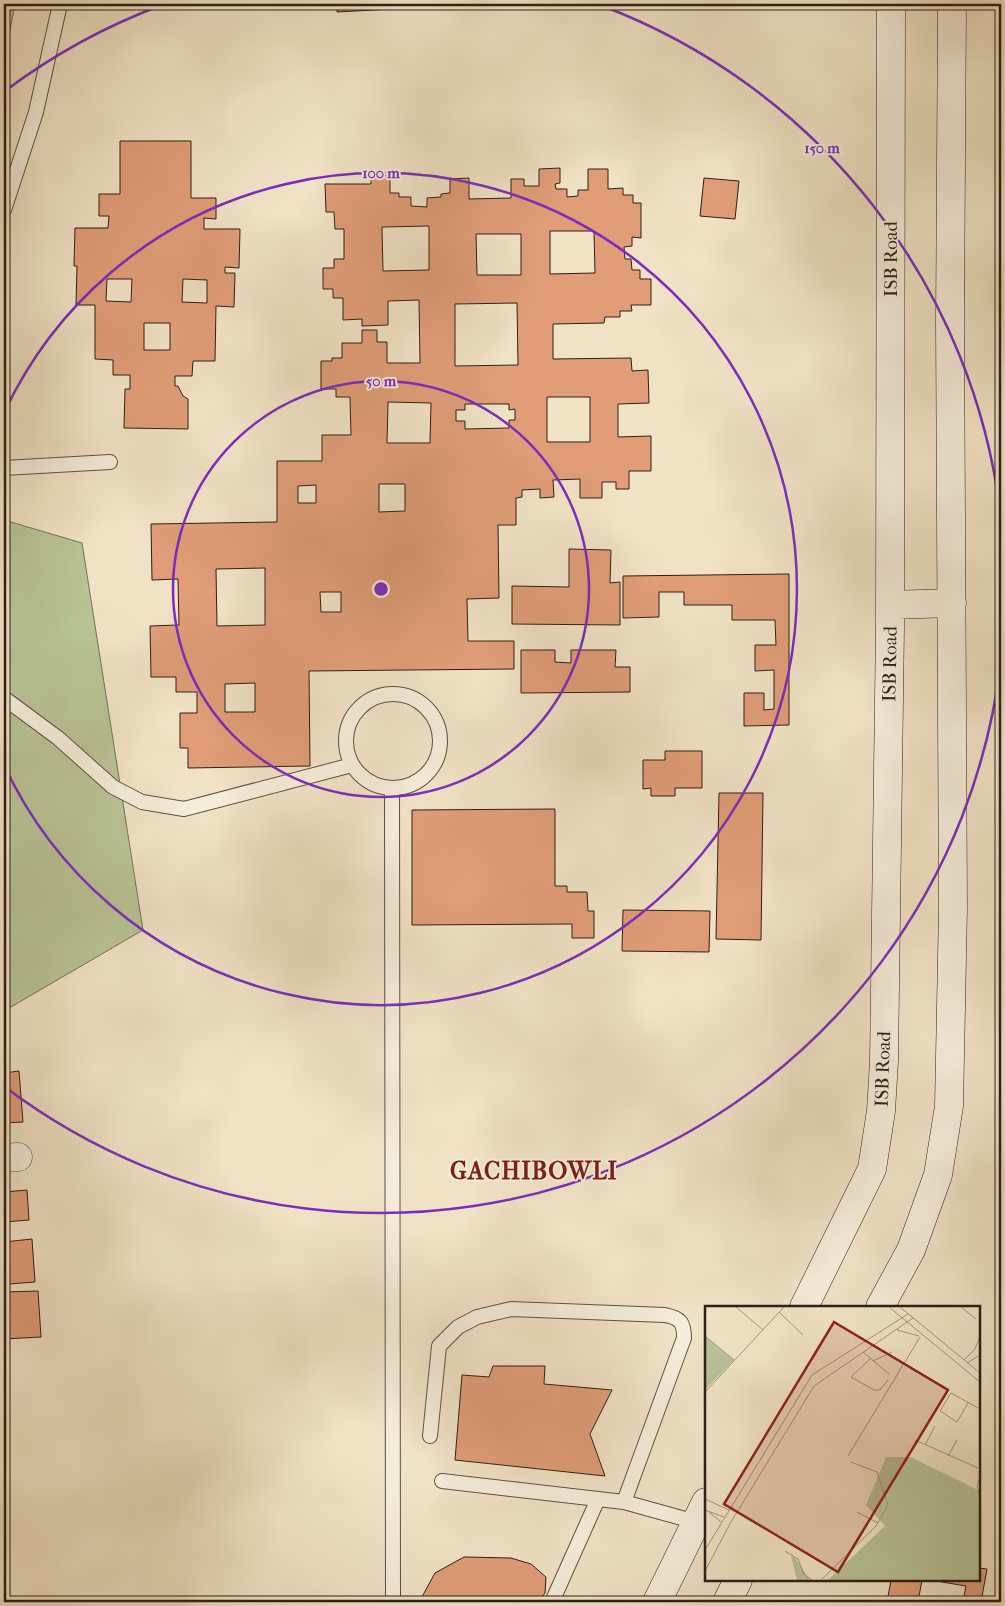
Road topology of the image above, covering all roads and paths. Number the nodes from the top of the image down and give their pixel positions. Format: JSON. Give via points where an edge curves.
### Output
{"nodes":[{"id":1,"x":60,"y":4,"type":"edge"},
{"id":2,"x":891,"y":4,"type":"edge"},
{"id":3,"x":952,"y":4,"type":"edge"},
{"id":4,"x":4,"y":210,"type":"edge"},
{"id":5,"x":110,"y":462,"type":"dead end"},
{"id":6,"x":4,"y":468,"type":"edge"},
{"id":7,"x":952,"y":603,"type":"junction"},
{"id":8,"x":890,"y":605,"type":"junction"},
{"id":9,"x":4,"y":698,"type":"edge"},
{"id":10,"x":352,"y":765,"type":"junction"},
{"id":11,"x":392,"y":788,"type":"junction"},
{"id":12,"x":804,"y":1306,"type":"edge"},
{"id":13,"x":881,"y":1306,"type":"edge"},
{"id":14,"x":430,"y":1436,"type":"dead end"},
{"id":15,"x":442,"y":1481,"type":"dead end"},
{"id":16,"x":598,"y":1499,"type":"junction"},
{"id":17,"x":624,"y":1502,"type":"junction"},
{"id":18,"x":701,"y":1512,"type":"edge"},
{"id":19,"x":738,"y":1581,"type":"edge"},
{"id":20,"x":393,"y":1602,"type":"edge"},
{"id":21,"x":552,"y":1602,"type":"edge"},
{"id":22,"x":657,"y":1602,"type":"edge"},
{"id":23,"x":727,"y":1602,"type":"edge"}],
"edges":[{"from":1,"to":4,"type":"lane","via":[[36,112]]},
{"from":2,"to":8,"type":"main road","name":"ISB Road"},
{"from":3,"to":7,"type":"main road"},
{"from":5,"to":6,"type":"lane"},
{"from":7,"to":8,"type":"main road"},
{"from":7,"to":13,"type":"main road","via":[[953,908],[949,1106],[938,1175],[911,1250]]},
{"from":8,"to":12,"type":"main road","name":"ISB Road","via":[[881,1111],[872,1170]]},
{"from":9,"to":10,"type":"lane","via":[[58,738],[113,787],[142,802],[184,808]]},
{"from":10,"to":11,"type":"lane","via":[[369,782]]},
{"from":10,"to":11,"type":"lane","via":[[345,747],[347,727],[356,710],[371,698],[389,693],[409,695],[425,705],[437,720],[441,739],[438,758],[427,774],[412,785]]},
{"from":11,"to":20,"type":"lane"},
{"from":14,"to":17,"type":"lane","via":[[439,1346],[458,1327],[477,1317],[511,1309],[676,1317],[684,1327],[684,1338]]},
{"from":15,"to":16,"type":"lane"},
{"from":16,"to":17,"type":"lane"},
{"from":16,"to":21,"type":"lane"},
{"from":17,"to":18,"type":"lane"},
{"from":18,"to":22,"type":"main road"},
{"from":19,"to":23,"type":"main road"}]}
